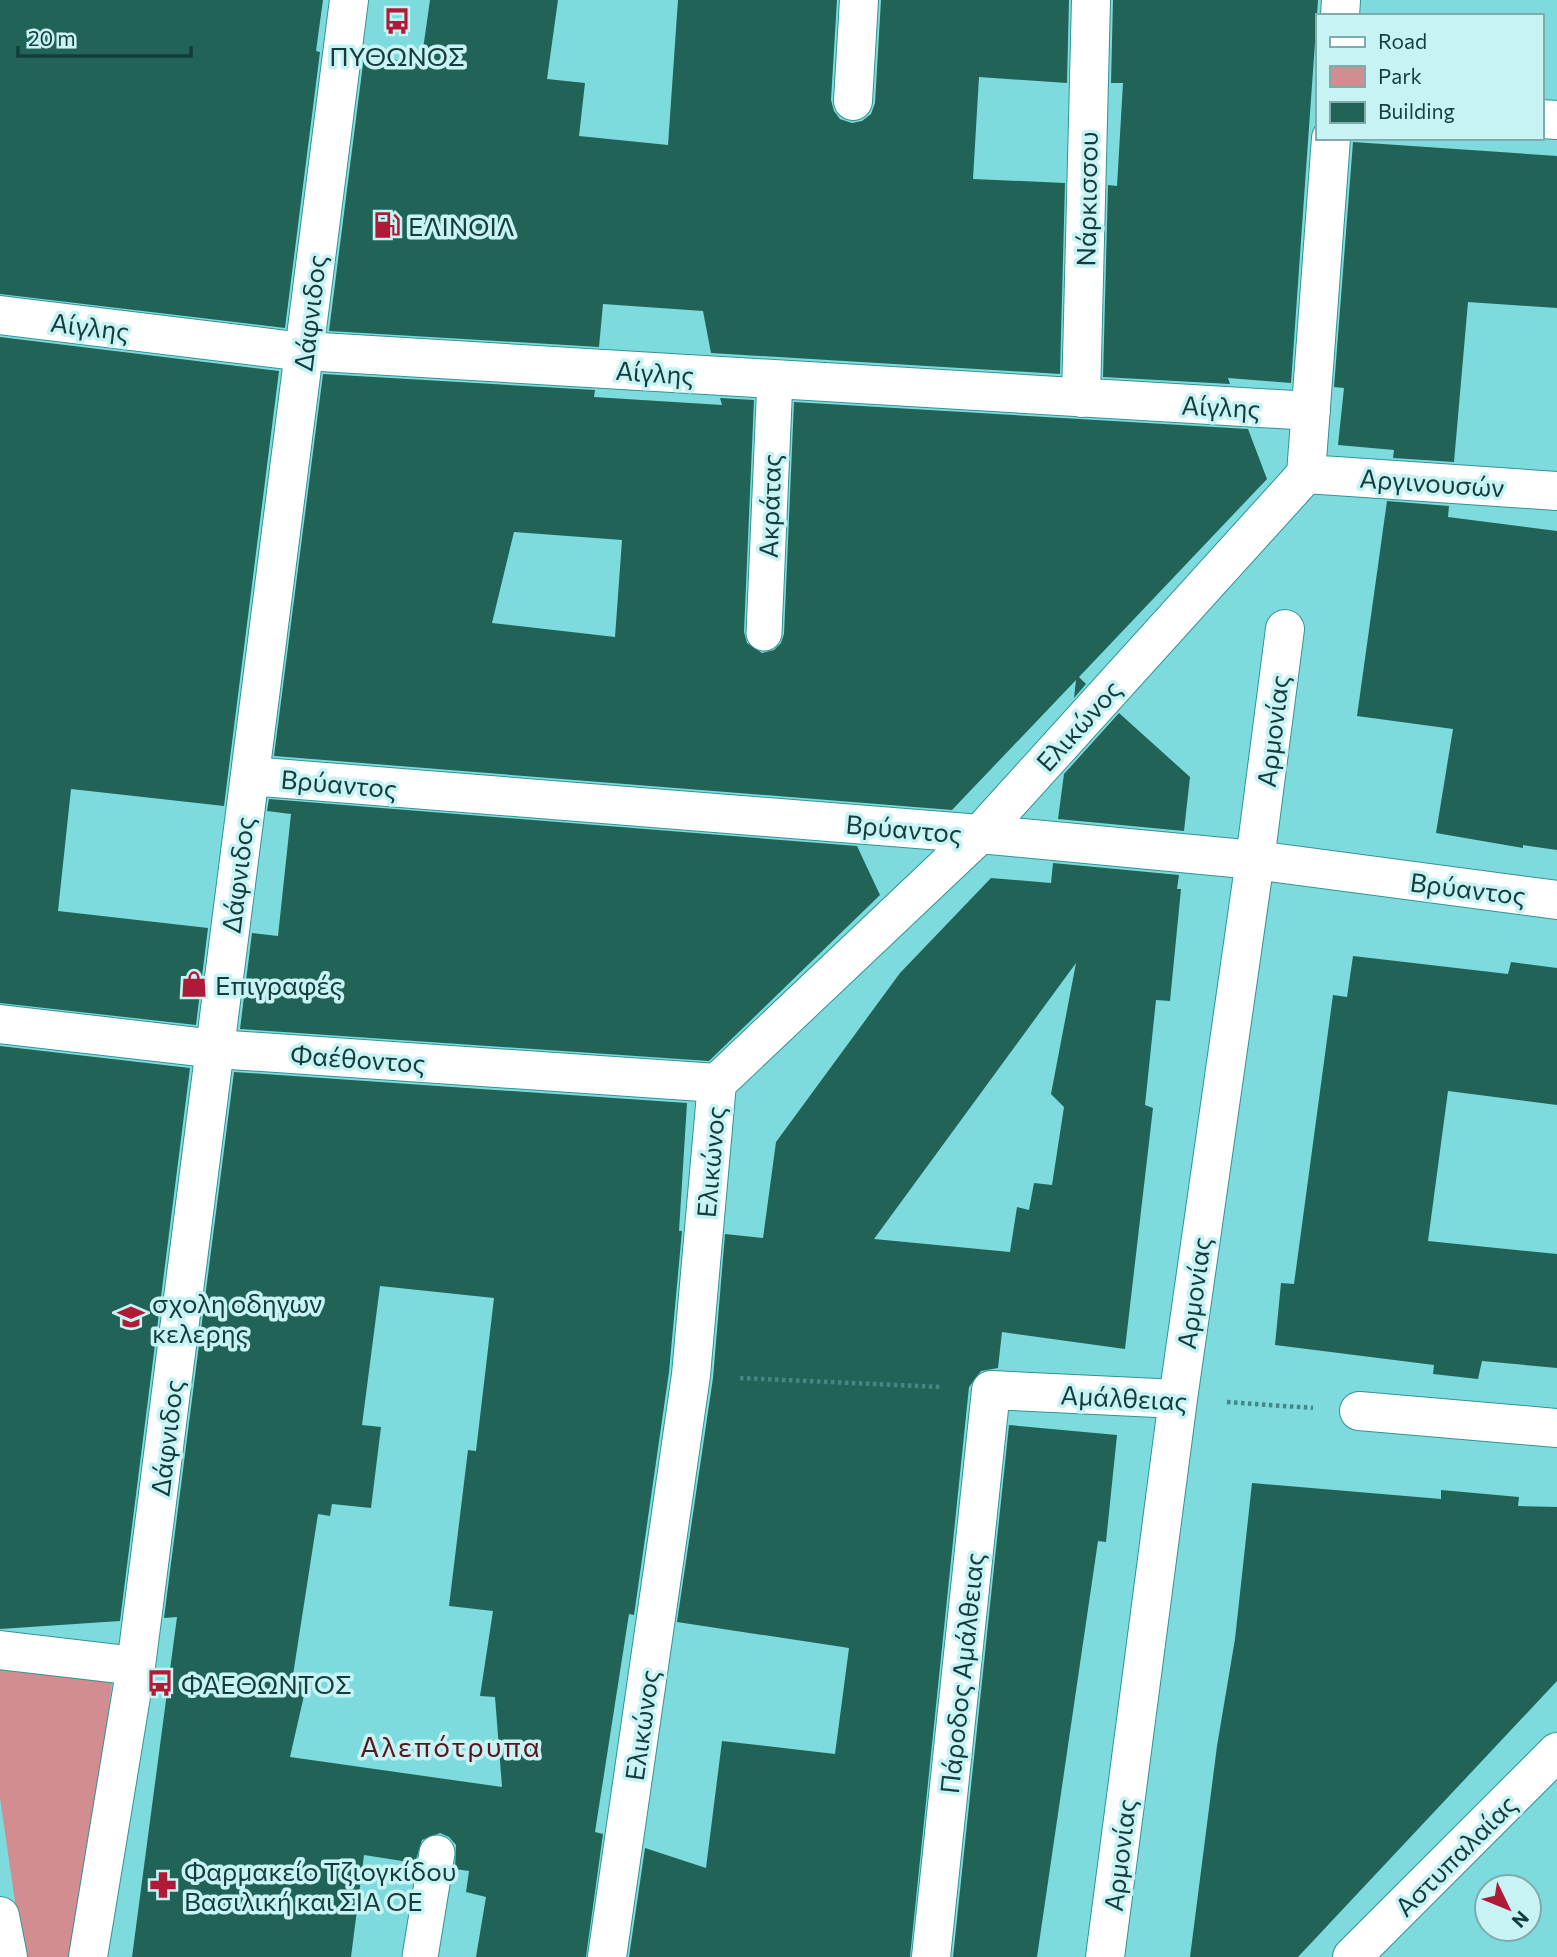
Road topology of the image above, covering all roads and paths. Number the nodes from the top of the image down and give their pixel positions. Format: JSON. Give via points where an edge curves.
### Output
{"nodes":[{"id":1,"x":349,"y":0,"type":"edge"},
{"id":2,"x":859,"y":0,"type":"edge"},
{"id":3,"x":1091,"y":0,"type":"edge"},
{"id":4,"x":853,"y":101,"type":"dead end"},
{"id":5,"x":1331,"y":140,"type":"edge"},
{"id":6,"x":0,"y":315,"type":"edge"},
{"id":7,"x":304,"y":349,"type":"junction"},
{"id":8,"x":775,"y":379,"type":"junction"},
{"id":9,"x":1081,"y":398,"type":"junction"},
{"id":10,"x":1311,"y":411,"type":"junction"},
{"id":11,"x":1306,"y":474,"type":"junction"},
{"id":12,"x":1557,"y":491,"type":"edge"},
{"id":13,"x":1285,"y":629,"type":"dead end"},
{"id":14,"x":764,"y":633,"type":"dead end"},
{"id":15,"x":250,"y":776,"type":"junction"},
{"id":16,"x":980,"y":834,"type":"junction"},
{"id":17,"x":1255,"y":860,"type":"junction"},
{"id":18,"x":1557,"y":900,"type":"edge"},
{"id":19,"x":0,"y":1024,"type":"edge"},
{"id":20,"x":216,"y":1049,"type":"junction"},
{"id":21,"x":718,"y":1083,"type":"junction"},
{"id":22,"x":691,"y":1376,"type":"junction"},
{"id":23,"x":991,"y":1390,"type":"junction"},
{"id":24,"x":1178,"y":1399,"type":"junction"},
{"id":25,"x":1359,"y":1411,"type":"joint"},
{"id":26,"x":1557,"y":1428,"type":"edge"},
{"id":27,"x":0,"y":1650,"type":"edge"},
{"id":28,"x":136,"y":1666,"type":"junction"},
{"id":29,"x":1557,"y":1752,"type":"edge"},
{"id":30,"x":438,"y":1853,"type":"dead end"},
{"id":31,"x":0,"y":1916,"type":"edge"},
{"id":32,"x":8,"y":1957,"type":"edge"},
{"id":33,"x":88,"y":1957,"type":"edge"},
{"id":34,"x":420,"y":1957,"type":"edge"},
{"id":35,"x":607,"y":1957,"type":"edge"},
{"id":36,"x":931,"y":1957,"type":"edge"},
{"id":37,"x":1105,"y":1957,"type":"edge"},
{"id":38,"x":1352,"y":1957,"type":"edge"}],
"edges":[{"from":1,"to":7,"type":"street","name":"Δάφνιδος"},
{"from":2,"to":4,"type":"street"},
{"from":3,"to":9,"type":"street","name":"Νάρκισσου"},
{"from":5,"to":10,"type":"street"},
{"from":6,"to":7,"type":"street","name":"Αίγλης"},
{"from":7,"to":8,"type":"street","name":"Αίγλης"},
{"from":7,"to":15,"type":"street","name":"Δάφνιδος"},
{"from":8,"to":9,"type":"street","name":"Αίγλης"},
{"from":8,"to":14,"type":"lane","name":"Ακράτας"},
{"from":9,"to":10,"type":"street","name":"Αίγλης"},
{"from":10,"to":11,"type":"street"},
{"from":11,"to":12,"type":"street","name":"Αργινουσών"},
{"from":11,"to":16,"type":"street","name":"Ελικώνος"},
{"from":13,"to":17,"type":"street","name":"Αρμονίας"},
{"from":15,"to":16,"type":"street","name":"Βρύαντος"},
{"from":15,"to":20,"type":"street","name":"Δάφνιδος"},
{"from":16,"to":17,"type":"street","name":"Βρύαντος"},
{"from":16,"to":21,"type":"street","name":"Ελικώνος"},
{"from":17,"to":18,"type":"street","name":"Βρύαντος"},
{"from":17,"to":24,"type":"street","name":"Αρμονίας"},
{"from":19,"to":20,"type":"street","name":"Φαέθοντος"},
{"from":20,"to":21,"type":"street","name":"Φαέθοντος"},
{"from":20,"to":28,"type":"street","name":"Δάφνιδος"},
{"from":21,"to":22,"type":"street","name":"Ελικώνος"},
{"from":22,"to":23,"type":"path"},
{"from":22,"to":35,"type":"street","name":"Ελικώνος"},
{"from":23,"to":24,"type":"street","name":"Αμάλθειας"},
{"from":23,"to":36,"type":"street","name":"Πάροδος Αμάλθειας"},
{"from":24,"to":25,"type":"path","name":"Αμάλθειας"},
{"from":24,"to":37,"type":"street","name":"Αρμονίας"},
{"from":25,"to":26,"type":"street"},
{"from":27,"to":28,"type":"street"},
{"from":28,"to":33,"type":"street","name":"Δάφνιδος"},
{"from":29,"to":38,"type":"street","name":"Αστυπαλαίας"},
{"from":30,"to":34,"type":"lane"},
{"from":31,"to":32,"type":"street"}]}
